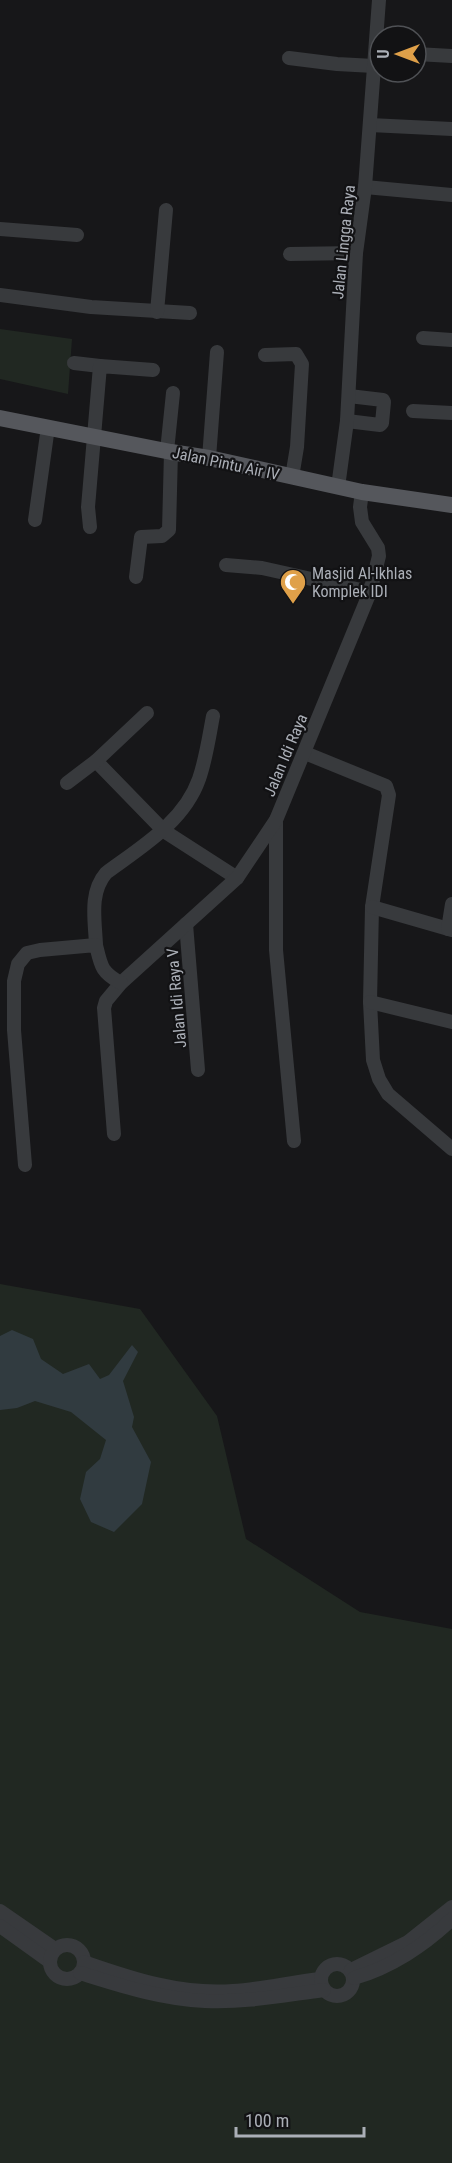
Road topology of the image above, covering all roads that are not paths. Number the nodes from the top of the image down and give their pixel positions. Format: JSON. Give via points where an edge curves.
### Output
{"nodes":[{"id":1,"x":379,"y":0,"type":"edge"},
{"id":2,"x":378,"y":24,"type":"edge"},
{"id":3,"x":428,"y":55,"type":"edge"},
{"id":4,"x":452,"y":56,"type":"edge"},
{"id":5,"x":289,"y":58,"type":"dead end"},
{"id":6,"x":368,"y":58,"type":"edge"},
{"id":7,"x":374,"y":84,"type":"edge"},
{"id":8,"x":370,"y":125,"type":"junction"},
{"id":9,"x":452,"y":129,"type":"edge"},
{"id":10,"x":365,"y":187,"type":"junction"},
{"id":11,"x":452,"y":195,"type":"edge"},
{"id":12,"x":166,"y":210,"type":"dead end"},
{"id":13,"x":0,"y":229,"type":"edge"},
{"id":14,"x":77,"y":235,"type":"dead end"},
{"id":15,"x":356,"y":253,"type":"junction"},
{"id":16,"x":290,"y":254,"type":"dead end"},
{"id":17,"x":0,"y":296,"type":"edge"},
{"id":18,"x":157,"y":312,"type":"junction"},
{"id":19,"x":190,"y":313,"type":"dead end"},
{"id":20,"x":423,"y":338,"type":"dead end"},
{"id":21,"x":452,"y":340,"type":"edge"},
{"id":22,"x":218,"y":352,"type":"dead end"},
{"id":23,"x":265,"y":355,"type":"dead end"},
{"id":24,"x":74,"y":363,"type":"dead end"},
{"id":25,"x":100,"y":366,"type":"junction"},
{"id":26,"x":153,"y":370,"type":"dead end"},
{"id":27,"x":173,"y":393,"type":"dead end"},
{"id":28,"x":349,"y":396,"type":"junction"},
{"id":29,"x":413,"y":411,"type":"dead end"},
{"id":30,"x":452,"y":413,"type":"edge"},
{"id":31,"x":0,"y":418,"type":"edge"},
{"id":32,"x":347,"y":421,"type":"junction"},
{"id":33,"x":48,"y":427,"type":"junction"},
{"id":34,"x":94,"y":437,"type":"junction"},
{"id":35,"x":169,"y":452,"type":"junction"},
{"id":36,"x":209,"y":458,"type":"junction"},
{"id":37,"x":292,"y":477,"type":"junction"},
{"id":38,"x":338,"y":487,"type":"junction"},
{"id":39,"x":362,"y":492,"type":"junction"},
{"id":40,"x":452,"y":505,"type":"edge"},
{"id":41,"x":35,"y":520,"type":"dead end"},
{"id":42,"x":90,"y":528,"type":"dead end"},
{"id":43,"x":226,"y":565,"type":"dead end"},
{"id":44,"x":136,"y":577,"type":"dead end"},
{"id":45,"x":370,"y":592,"type":"junction"},
{"id":46,"x":147,"y":713,"type":"dead end"},
{"id":47,"x":213,"y":716,"type":"dead end"},
{"id":48,"x":305,"y":753,"type":"junction"},
{"id":49,"x":96,"y":761,"type":"junction"},
{"id":50,"x":67,"y":783,"type":"dead end"},
{"id":51,"x":276,"y":820,"type":"junction"},
{"id":52,"x":164,"y":831,"type":"junction"},
{"id":53,"x":237,"y":878,"type":"junction"},
{"id":54,"x":452,"y":904,"type":"edge"},
{"id":55,"x":372,"y":907,"type":"junction"},
{"id":56,"x":186,"y":924,"type":"junction"},
{"id":57,"x":450,"y":929,"type":"edge"},
{"id":58,"x":96,"y":945,"type":"junction"},
{"id":59,"x":122,"y":983,"type":"junction"},
{"id":60,"x":370,"y":1002,"type":"junction"},
{"id":61,"x":452,"y":1022,"type":"edge"},
{"id":62,"x":198,"y":1070,"type":"dead end"},
{"id":63,"x":114,"y":1134,"type":"dead end"},
{"id":64,"x":294,"y":1141,"type":"dead end"},
{"id":65,"x":452,"y":1149,"type":"edge"},
{"id":66,"x":26,"y":1165,"type":"dead end"},
{"id":67,"x":452,"y":1907,"type":"edge"},
{"id":68,"x":0,"y":1911,"type":"edge"},
{"id":69,"x":452,"y":1919,"type":"edge"},
{"id":70,"x":0,"y":1926,"type":"edge"},
{"id":71,"x":52,"y":1955,"type":"junction"},
{"id":72,"x":82,"y":1967,"type":"junction"},
{"id":73,"x":352,"y":1974,"type":"junction"},
{"id":74,"x":323,"y":1984,"type":"junction"}],
"edges":[{"from":1,"to":2,"type":"street","name":"Jalan Lingga Raya"},
{"from":3,"to":4,"type":"street"},
{"from":5,"to":6,"type":"street","via":[[337,64]]},
{"from":7,"to":8,"type":"street","name":"Jalan Lingga Raya"},
{"from":8,"to":9,"type":"street"},
{"from":8,"to":10,"type":"street","name":"Jalan Lingga Raya"},
{"from":10,"to":11,"type":"street"},
{"from":10,"to":15,"type":"street","name":"Jalan Lingga Raya"},
{"from":12,"to":18,"type":"street"},
{"from":13,"to":14,"type":"street"},
{"from":15,"to":16,"type":"street"},
{"from":15,"to":28,"type":"street","name":"Jalan Lingga Raya"},
{"from":17,"to":18,"type":"street"},
{"from":18,"to":19,"type":"street"},
{"from":20,"to":21,"type":"street"},
{"from":22,"to":36,"type":"street"},
{"from":23,"to":37,"type":"street","via":[[296,354],[302,364]]},
{"from":24,"to":25,"type":"street"},
{"from":25,"to":26,"type":"street"},
{"from":25,"to":34,"type":"street"},
{"from":27,"to":35,"type":"street"},
{"from":28,"to":32,"type":"street","name":"Jalan Lingga Raya"},
{"from":28,"to":32,"type":"street","via":[[384,402],[380,425]]},
{"from":29,"to":30,"type":"street"},
{"from":31,"to":33,"type":"main road","name":"Jalan Pintu Air IV"},
{"from":32,"to":38,"type":"street","name":"Jalan Lingga Raya"},
{"from":33,"to":34,"type":"main road","name":"Jalan Pintu Air IV"},
{"from":33,"to":41,"type":"street"},
{"from":34,"to":35,"type":"main road","name":"Jalan Pintu Air IV"},
{"from":34,"to":42,"type":"street"},
{"from":35,"to":36,"type":"main road","name":"Jalan Pintu Air IV"},
{"from":35,"to":44,"type":"street","via":[[168,530],[162,536],[141,537]]},
{"from":36,"to":37,"type":"main road","name":"Jalan Pintu Air IV"},
{"from":37,"to":38,"type":"main road","name":"Jalan Pintu Air IV"},
{"from":38,"to":39,"type":"main road","name":"Jalan Pintu Air IV"},
{"from":39,"to":40,"type":"main road","name":"Jalan Pintu Air IV"},
{"from":39,"to":45,"type":"street","name":"Jalan Idi Raya","via":[[362,522],[379,556]]},
{"from":43,"to":45,"type":"street","via":[[262,568]]},
{"from":45,"to":48,"type":"street","name":"Jalan Idi Raya"},
{"from":46,"to":49,"type":"street"},
{"from":47,"to":52,"type":"street","via":[[195,791]]},
{"from":48,"to":51,"type":"street","name":"Jalan Idi Raya"},
{"from":48,"to":55,"type":"street","via":[[387,786],[389,795]]},
{"from":49,"to":50,"type":"street"},
{"from":49,"to":52,"type":"street"},
{"from":51,"to":53,"type":"street","name":"Jalan Idi Raya"},
{"from":51,"to":64,"type":"street","via":[[276,950]]},
{"from":52,"to":53,"type":"street"},
{"from":52,"to":58,"type":"street","via":[[100,880],[94,901]]},
{"from":53,"to":56,"type":"street","name":"Jalan Idi Raya"},
{"from":54,"to":57,"type":"street"},
{"from":55,"to":57,"type":"street"},
{"from":55,"to":60,"type":"street"},
{"from":56,"to":59,"type":"street","name":"Jalan Idi Raya"},
{"from":56,"to":62,"type":"street","name":"Jalan Idi Raya V"},
{"from":58,"to":59,"type":"street","via":[[102,969]]},
{"from":58,"to":66,"type":"street","via":[[33,951],[18,964],[14,1030]]},
{"from":59,"to":63,"type":"street","name":"Jalan Idi Raya","via":[[104,1008]]},
{"from":60,"to":61,"type":"street"},
{"from":60,"to":65,"type":"street","via":[[373,1060],[379,1079],[388,1094]]},
{"from":67,"to":73,"type":"street","via":[[408,1942]]},
{"from":68,"to":71,"type":"street"},
{"from":69,"to":73,"type":"street","via":[[408,1954],[383,1968]]},
{"from":70,"to":71,"type":"street"},
{"from":71,"to":72,"type":"street","via":[[65,1944],[76,1947]]},
{"from":71,"to":72,"type":"street","via":[[52,1972],[61,1979],[72,1979]]},
{"from":72,"to":74,"type":"street","via":[[192,1991]]},
{"from":73,"to":74,"type":"street","via":[[339,1963],[333,1964],[323,1972]]},
{"from":73,"to":74,"type":"street","via":[[350,1990],[342,1995],[332,1995]]}]}
